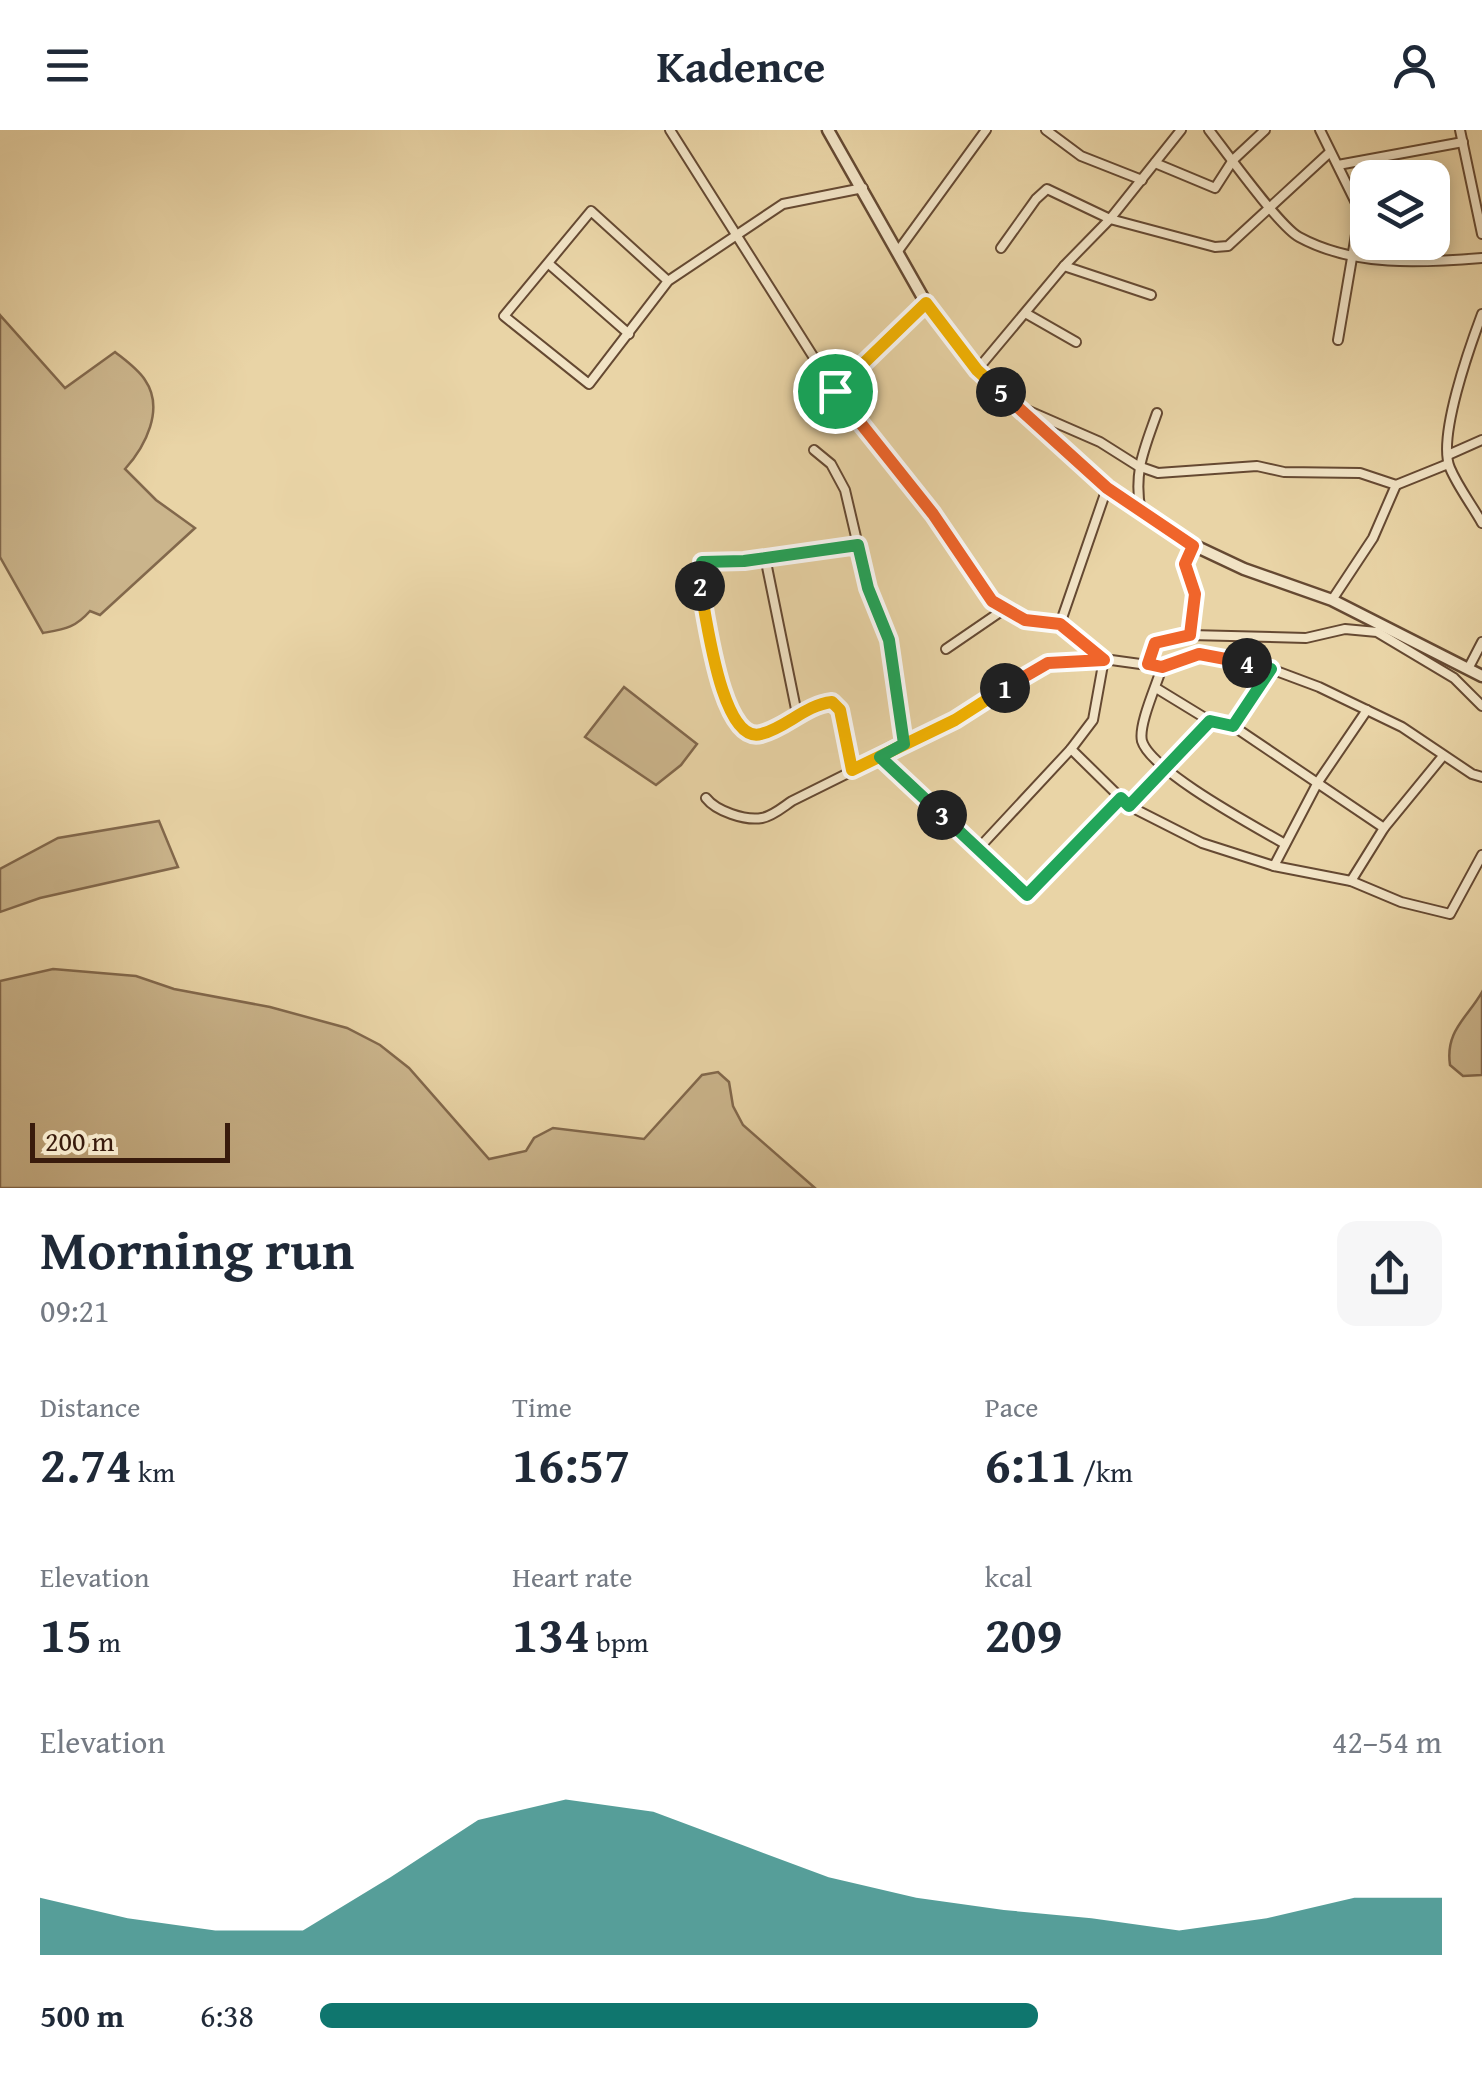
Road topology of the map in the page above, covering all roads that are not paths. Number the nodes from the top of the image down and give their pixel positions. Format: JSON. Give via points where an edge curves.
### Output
{"nodes":[{"id":1,"x":828,"y":130,"type":"edge"},
{"id":2,"x":986,"y":130,"type":"edge"},
{"id":3,"x":1181,"y":130,"type":"edge"},
{"id":4,"x":1209,"y":130,"type":"edge"},
{"id":5,"x":1265,"y":130,"type":"edge"},
{"id":6,"x":1320,"y":130,"type":"edge"},
{"id":7,"x":1460,"y":130,"type":"edge"},
{"id":8,"x":674,"y":131,"type":"edge"},
{"id":9,"x":1053,"y":132,"type":"edge"},
{"id":10,"x":1463,"y":142,"type":"junction"},
{"id":11,"x":1330,"y":152,"type":"junction"},
{"id":12,"x":1233,"y":160,"type":"junction"},
{"id":13,"x":1156,"y":163,"type":"junction"},
{"id":14,"x":1338,"y":165,"type":"junction"},
{"id":15,"x":1142,"y":180,"type":"junction"},
{"id":16,"x":863,"y":188,"type":"junction"},
{"id":17,"x":1350,"y":190,"type":"edge"},
{"id":18,"x":1270,"y":206,"type":"junction"},
{"id":19,"x":1110,"y":219,"type":"junction"},
{"id":20,"x":736,"y":234,"type":"junction"},
{"id":21,"x":1482,"y":234,"type":"edge"},
{"id":22,"x":1001,"y":248,"type":"dead end"},
{"id":23,"x":898,"y":251,"type":"junction"},
{"id":24,"x":1350,"y":256,"type":"edge"},
{"id":25,"x":1482,"y":258,"type":"edge"},
{"id":26,"x":1353,"y":260,"type":"edge"},
{"id":27,"x":1389,"y":260,"type":"edge"},
{"id":28,"x":548,"y":264,"type":"junction"},
{"id":29,"x":1064,"y":266,"type":"junction"},
{"id":30,"x":668,"y":281,"type":"junction"},
{"id":31,"x":1151,"y":295,"type":"dead end"},
{"id":32,"x":926,"y":303,"type":"junction"},
{"id":33,"x":1027,"y":314,"type":"junction"},
{"id":34,"x":1482,"y":314,"type":"edge"},
{"id":35,"x":629,"y":334,"type":"junction"},
{"id":36,"x":1338,"y":340,"type":"dead end"},
{"id":37,"x":1076,"y":342,"type":"dead end"},
{"id":38,"x":977,"y":370,"type":"junction"},
{"id":39,"x":835,"y":391,"type":"junction"},
{"id":40,"x":1014,"y":404,"type":"junction"},
{"id":41,"x":1157,"y":412,"type":"dead end"},
{"id":42,"x":1481,"y":443,"type":"edge"},
{"id":43,"x":814,"y":450,"type":"dead end"},
{"id":44,"x":1448,"y":460,"type":"junction"},
{"id":45,"x":1138,"y":466,"type":"junction"},
{"id":46,"x":1396,"y":486,"type":"junction"},
{"id":47,"x":1107,"y":488,"type":"junction"},
{"id":48,"x":1141,"y":513,"type":"junction"},
{"id":49,"x":1482,"y":523,"type":"edge"},
{"id":50,"x":858,"y":545,"type":"junction"},
{"id":51,"x":1193,"y":546,"type":"junction"},
{"id":52,"x":764,"y":557,"type":"junction"},
{"id":53,"x":1332,"y":600,"type":"junction"},
{"id":54,"x":1003,"y":610,"type":"junction"},
{"id":55,"x":1060,"y":624,"type":"junction"},
{"id":56,"x":1380,"y":629,"type":"junction"},
{"id":57,"x":1190,"y":635,"type":"junction"},
{"id":58,"x":1482,"y":642,"type":"edge"},
{"id":59,"x":946,"y":649,"type":"dead end"},
{"id":60,"x":1104,"y":660,"type":"junction"},
{"id":61,"x":1148,"y":664,"type":"junction"},
{"id":62,"x":1162,"y":667,"type":"junction"},
{"id":63,"x":1468,"y":668,"type":"junction"},
{"id":64,"x":1271,"y":669,"type":"junction"},
{"id":65,"x":1482,"y":676,"type":"edge"},
{"id":66,"x":1156,"y":688,"type":"junction"},
{"id":67,"x":1482,"y":706,"type":"edge"},
{"id":68,"x":1367,"y":710,"type":"junction"},
{"id":69,"x":797,"y":714,"type":"junction"},
{"id":70,"x":1210,"y":721,"type":"junction"},
{"id":71,"x":1233,"y":726,"type":"junction"},
{"id":72,"x":904,"y":744,"type":"junction"},
{"id":73,"x":1072,"y":750,"type":"junction"},
{"id":74,"x":1443,"y":756,"type":"junction"},
{"id":75,"x":880,"y":757,"type":"junction"},
{"id":76,"x":1166,"y":768,"type":"junction"},
{"id":77,"x":852,"y":770,"type":"junction"},
{"id":78,"x":1482,"y":777,"type":"edge"},
{"id":79,"x":1318,"y":782,"type":"junction"},
{"id":80,"x":706,"y":798,"type":"dead end"},
{"id":81,"x":1121,"y":798,"type":"junction"},
{"id":82,"x":1129,"y":806,"type":"junction"},
{"id":83,"x":1384,"y":828,"type":"junction"},
{"id":84,"x":1285,"y":844,"type":"junction"},
{"id":85,"x":978,"y":849,"type":"junction"},
{"id":86,"x":1482,"y":855,"type":"edge"},
{"id":87,"x":1274,"y":866,"type":"junction"},
{"id":88,"x":1351,"y":881,"type":"junction"}],
"edges":[{"from":1,"to":16,"type":"street"},
{"from":2,"to":23,"type":"street"},
{"from":3,"to":13,"type":"street"},
{"from":4,"to":12,"type":"street"},
{"from":5,"to":12,"type":"street"},
{"from":6,"to":11,"type":"street"},
{"from":7,"to":10,"type":"street"},
{"from":8,"to":20,"type":"street"},
{"from":9,"to":15,"type":"street","via":[[1082,156]]},
{"from":10,"to":14,"type":"street"},
{"from":10,"to":21,"type":"street"},
{"from":11,"to":14,"type":"street"},
{"from":11,"to":18,"type":"street"},
{"from":12,"to":13,"type":"street","via":[[1215,188]]},
{"from":12,"to":18,"type":"street"},
{"from":13,"to":15,"type":"street"},
{"from":14,"to":17,"type":"street"},
{"from":15,"to":19,"type":"street"},
{"from":16,"to":20,"type":"street","via":[[783,204]]},
{"from":16,"to":23,"type":"street"},
{"from":18,"to":19,"type":"street","via":[[1222,248]]},
{"from":18,"to":24,"type":"street","via":[[1296,236]]},
{"from":19,"to":22,"type":"street","via":[[1047,189]]},
{"from":19,"to":29,"type":"street"},
{"from":20,"to":30,"type":"street"},
{"from":20,"to":39,"type":"street"},
{"from":23,"to":32,"type":"street"},
{"from":25,"to":27,"type":"street"},
{"from":26,"to":36,"type":"street"},
{"from":28,"to":30,"type":"street","via":[[590,211]]},
{"from":28,"to":35,"type":"street"},
{"from":28,"to":35,"type":"street","via":[[504,316],[589,384]]},
{"from":29,"to":31,"type":"street"},
{"from":29,"to":33,"type":"street"},
{"from":30,"to":35,"type":"street"},
{"from":32,"to":38,"type":"street"},
{"from":32,"to":39,"type":"street"},
{"from":33,"to":37,"type":"street"},
{"from":33,"to":38,"type":"street"},
{"from":34,"to":44,"type":"street","via":[[1449,430]]},
{"from":38,"to":40,"type":"street"},
{"from":39,"to":54,"type":"street"},
{"from":40,"to":45,"type":"street"},
{"from":40,"to":47,"type":"street"},
{"from":41,"to":45,"type":"street"},
{"from":42,"to":44,"type":"street"},
{"from":43,"to":50,"type":"street","via":[[831,464],[844,490]]},
{"from":44,"to":46,"type":"street"},
{"from":44,"to":49,"type":"street"},
{"from":45,"to":46,"type":"street","via":[[1158,473],[1257,466],[1360,473]]},
{"from":45,"to":48,"type":"street"},
{"from":46,"to":53,"type":"street","via":[[1373,538]]},
{"from":47,"to":48,"type":"street"},
{"from":47,"to":55,"type":"street"},
{"from":48,"to":51,"type":"street"},
{"from":50,"to":52,"type":"street"},
{"from":50,"to":72,"type":"street","via":[[889,640]]},
{"from":51,"to":53,"type":"street"},
{"from":51,"to":57,"type":"street","via":[[1185,564],[1195,594]]},
{"from":52,"to":69,"type":"street"},
{"from":52,"to":69,"type":"street","via":[[702,562],[699,582],[723,696],[736,724],[758,735]]},
{"from":53,"to":56,"type":"street"},
{"from":54,"to":55,"type":"street"},
{"from":54,"to":59,"type":"street"},
{"from":55,"to":60,"type":"street"},
{"from":56,"to":57,"type":"street","via":[[1306,638]]},
{"from":56,"to":63,"type":"street"},
{"from":56,"to":67,"type":"street","via":[[1454,678]]},
{"from":57,"to":61,"type":"street","via":[[1155,643]]},
{"from":58,"to":63,"type":"street"},
{"from":60,"to":61,"type":"street"},
{"from":60,"to":72,"type":"street","via":[[1048,663]]},
{"from":60,"to":73,"type":"street","via":[[1094,720]]},
{"from":61,"to":62,"type":"street"},
{"from":62,"to":64,"type":"street","via":[[1199,654]]},
{"from":62,"to":66,"type":"street"},
{"from":63,"to":65,"type":"street"},
{"from":64,"to":68,"type":"street"},
{"from":64,"to":71,"type":"street"},
{"from":66,"to":70,"type":"street"},
{"from":66,"to":76,"type":"street","via":[[1141,736]]},
{"from":68,"to":74,"type":"street"},
{"from":68,"to":79,"type":"street"},
{"from":69,"to":77,"type":"street","via":[[827,702],[837,705]]},
{"from":70,"to":71,"type":"street"},
{"from":70,"to":76,"type":"street"},
{"from":71,"to":79,"type":"street"},
{"from":72,"to":75,"type":"street"},
{"from":73,"to":81,"type":"street"},
{"from":73,"to":85,"type":"street"},
{"from":74,"to":78,"type":"street"},
{"from":74,"to":83,"type":"street"},
{"from":75,"to":77,"type":"street"},
{"from":75,"to":85,"type":"street"},
{"from":76,"to":82,"type":"street"},
{"from":76,"to":84,"type":"street"},
{"from":77,"to":80,"type":"street","via":[[763,818],[716,808]]},
{"from":79,"to":83,"type":"street"},
{"from":79,"to":84,"type":"street"},
{"from":81,"to":82,"type":"street"},
{"from":81,"to":85,"type":"street","via":[[1027,895]]},
{"from":82,"to":87,"type":"street","via":[[1202,843]]},
{"from":83,"to":88,"type":"street"},
{"from":84,"to":87,"type":"street"},
{"from":86,"to":88,"type":"street","via":[[1450,914]]},
{"from":87,"to":88,"type":"street"}]}
